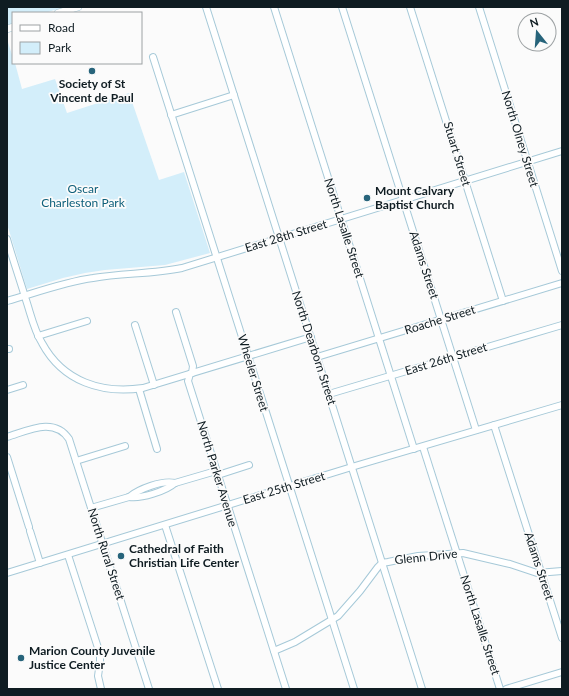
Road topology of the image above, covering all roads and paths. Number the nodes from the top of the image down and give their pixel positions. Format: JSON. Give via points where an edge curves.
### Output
{"nodes":[{"id":1,"x":78,"y":7,"type":"edge"},
{"id":2,"x":206,"y":7,"type":"edge"},
{"id":3,"x":274,"y":7,"type":"edge"},
{"id":4,"x":342,"y":7,"type":"edge"},
{"id":5,"x":410,"y":7,"type":"edge"},
{"id":6,"x":479,"y":7,"type":"edge"},
{"id":7,"x":61,"y":12,"type":"edge"},
{"id":8,"x":153,"y":57,"type":"dead end"},
{"id":9,"x":234,"y":96,"type":"junction"},
{"id":10,"x":171,"y":115,"type":"junction"},
{"id":11,"x":562,"y":151,"type":"edge"},
{"id":12,"x":528,"y":162,"type":"junction"},
{"id":13,"x":465,"y":181,"type":"junction"},
{"id":14,"x":403,"y":200,"type":"junction"},
{"id":15,"x":341,"y":219,"type":"junction"},
{"id":16,"x":279,"y":238,"type":"junction"},
{"id":17,"x":7,"y":239,"type":"edge"},
{"id":18,"x":217,"y":257,"type":"junction"},
{"id":19,"x":562,"y":271,"type":"edge"},
{"id":20,"x":562,"y":283,"type":"edge"},
{"id":21,"x":25,"y":296,"type":"junction"},
{"id":22,"x":7,"y":301,"type":"edge"},
{"id":23,"x":503,"y":301,"type":"junction"},
{"id":24,"x":176,"y":312,"type":"dead end"},
{"id":25,"x":441,"y":320,"type":"junction"},
{"id":26,"x":87,"y":321,"type":"dead end"},
{"id":27,"x":135,"y":325,"type":"dead end"},
{"id":28,"x":562,"y":325,"type":"edge"},
{"id":29,"x":38,"y":336,"type":"junction"},
{"id":30,"x":311,"y":337,"type":"junction"},
{"id":31,"x":379,"y":338,"type":"junction"},
{"id":32,"x":248,"y":356,"type":"junction"},
{"id":33,"x":317,"y":357,"type":"junction"},
{"id":34,"x":453,"y":357,"type":"junction"},
{"id":35,"x":191,"y":373,"type":"junction"},
{"id":36,"x":391,"y":376,"type":"junction"},
{"id":37,"x":23,"y":385,"type":"dead end"},
{"id":38,"x":154,"y":385,"type":"junction"},
{"id":39,"x":139,"y":389,"type":"junction"},
{"id":40,"x":7,"y":390,"type":"edge"},
{"id":41,"x":329,"y":394,"type":"junction"},
{"id":42,"x":562,"y":405,"type":"edge"},
{"id":43,"x":494,"y":425,"type":"junction"},
{"id":44,"x":476,"y":430,"type":"junction"},
{"id":45,"x":7,"y":437,"type":"edge"},
{"id":46,"x":125,"y":446,"type":"dead end"},
{"id":47,"x":423,"y":447,"type":"junction"},
{"id":48,"x":158,"y":449,"type":"dead end"},
{"id":49,"x":414,"y":450,"type":"junction"},
{"id":50,"x":7,"y":457,"type":"edge"},
{"id":51,"x":76,"y":462,"type":"junction"},
{"id":52,"x":249,"y":465,"type":"dead end"},
{"id":53,"x":352,"y":467,"type":"junction"},
{"id":54,"x":217,"y":473,"type":"junction"},
{"id":55,"x":289,"y":487,"type":"junction"},
{"id":56,"x":227,"y":506,"type":"junction"},
{"id":57,"x":91,"y":508,"type":"junction"},
{"id":58,"x":165,"y":525,"type":"junction"},
{"id":59,"x":102,"y":544,"type":"junction"},
{"id":60,"x":457,"y":553,"type":"junction"},
{"id":61,"x":68,"y":555,"type":"junction"},
{"id":62,"x":40,"y":563,"type":"junction"},
{"id":63,"x":382,"y":563,"type":"junction"},
{"id":64,"x":562,"y":572,"type":"edge"},
{"id":65,"x":7,"y":573,"type":"edge"},
{"id":66,"x":541,"y":573,"type":"junction"},
{"id":67,"x":332,"y":620,"type":"junction"},
{"id":68,"x":562,"y":638,"type":"edge"},
{"id":69,"x":274,"y":651,"type":"junction"},
{"id":70,"x":562,"y":672,"type":"edge"},
{"id":71,"x":101,"y":689,"type":"edge"},
{"id":72,"x":149,"y":689,"type":"edge"},
{"id":73,"x":218,"y":689,"type":"edge"},
{"id":74,"x":286,"y":689,"type":"edge"},
{"id":75,"x":354,"y":689,"type":"edge"},
{"id":76,"x":422,"y":689,"type":"edge"},
{"id":77,"x":500,"y":689,"type":"edge"},
{"id":78,"x":506,"y":689,"type":"edge"}],
"edges":[{"from":1,"to":7,"type":"main road"},
{"from":2,"to":9,"type":"street","name":"North Dearborn Street"},
{"from":3,"to":15,"type":"street","name":"North Lasalle Street"},
{"from":4,"to":14,"type":"street","name":"Adams Street"},
{"from":5,"to":13,"type":"street","name":"Stuart Street"},
{"from":6,"to":12,"type":"street","name":"North Olney Street"},
{"from":8,"to":10,"type":"street","name":"Wheeler Street"},
{"from":9,"to":10,"type":"street"},
{"from":9,"to":16,"type":"street","name":"North Dearborn Street"},
{"from":10,"to":18,"type":"street","name":"Wheeler Street"},
{"from":11,"to":12,"type":"street","name":"East 28th Street"},
{"from":12,"to":13,"type":"street","name":"East 28th Street"},
{"from":12,"to":19,"type":"street","name":"North Olney Street"},
{"from":13,"to":14,"type":"street","name":"East 28th Street"},
{"from":13,"to":23,"type":"street","name":"Stuart Street"},
{"from":14,"to":15,"type":"street","name":"East 28th Street"},
{"from":14,"to":25,"type":"street","name":"Adams Street"},
{"from":15,"to":16,"type":"street","name":"East 28th Street"},
{"from":15,"to":31,"type":"street","name":"North Lasalle Street"},
{"from":16,"to":18,"type":"street","name":"East 28th Street"},
{"from":16,"to":30,"type":"street","name":"North Dearborn Street"},
{"from":17,"to":21,"type":"street"},
{"from":18,"to":21,"type":"street","name":"East 28th Street","via":[[174,270],[75,281]]},
{"from":18,"to":32,"type":"street","name":"Wheeler Street"},
{"from":20,"to":23,"type":"street","name":"Roache Street"},
{"from":21,"to":22,"type":"street","name":"East 28th Street"},
{"from":21,"to":29,"type":"street"},
{"from":23,"to":25,"type":"street","name":"Roache Street"},
{"from":24,"to":35,"type":"street","name":"North Parker Avenue","via":[[193,366]]},
{"from":25,"to":31,"type":"street","name":"Roache Street"},
{"from":25,"to":34,"type":"street","name":"Adams Street"},
{"from":26,"to":29,"type":"street"},
{"from":27,"to":38,"type":"street"},
{"from":28,"to":34,"type":"street","name":"East 26th Street"},
{"from":29,"to":39,"type":"street","via":[[49,355],[67,372],[90,384],[109,389]]},
{"from":30,"to":32,"type":"street"},
{"from":30,"to":33,"type":"street","name":"North Dearborn Street"},
{"from":31,"to":33,"type":"street","name":"Roache Street"},
{"from":31,"to":36,"type":"street","name":"North Lasalle Street"},
{"from":32,"to":35,"type":"street"},
{"from":32,"to":55,"type":"street","name":"Wheeler Street"},
{"from":33,"to":41,"type":"street","name":"North Dearborn Street"},
{"from":34,"to":36,"type":"street","name":"East 26th Street"},
{"from":34,"to":44,"type":"street","name":"Adams Street"},
{"from":35,"to":38,"type":"street"},
{"from":35,"to":54,"type":"street","name":"North Parker Avenue","via":[[188,381]]},
{"from":36,"to":41,"type":"street","name":"East 26th Street"},
{"from":36,"to":49,"type":"street","name":"North Lasalle Street"},
{"from":37,"to":40,"type":"street"},
{"from":38,"to":39,"type":"street"},
{"from":39,"to":48,"type":"street"},
{"from":41,"to":53,"type":"street","name":"North Dearborn Street"},
{"from":42,"to":43,"type":"street","name":"East 25th Street"},
{"from":43,"to":44,"type":"street","name":"East 25th Street"},
{"from":43,"to":66,"type":"street","name":"Adams Street"},
{"from":44,"to":47,"type":"street","name":"East 25th Street"},
{"from":45,"to":51,"type":"street","name":"North Rural Street","via":[[41,427],[53,427],[67,436]]},
{"from":46,"to":51,"type":"street"},
{"from":47,"to":49,"type":"street","name":"East 25th Street"},
{"from":47,"to":60,"type":"street","name":"North Lasalle Street"},
{"from":49,"to":53,"type":"street","name":"East 25th Street"},
{"from":50,"to":62,"type":"street"},
{"from":51,"to":57,"type":"street","name":"North Rural Street"},
{"from":52,"to":54,"type":"street"},
{"from":53,"to":55,"type":"street","name":"East 25th Street"},
{"from":53,"to":63,"type":"street","name":"North Dearborn Street"},
{"from":54,"to":56,"type":"street","name":"North Parker Avenue"},
{"from":54,"to":57,"type":"street","via":[[175,483],[151,494],[134,498],[129,496]]},
{"from":55,"to":56,"type":"street","name":"East 25th Street"},
{"from":55,"to":67,"type":"street","name":"Wheeler Street"},
{"from":56,"to":58,"type":"street","name":"East 25th Street"},
{"from":56,"to":69,"type":"street","name":"North Parker Avenue"},
{"from":57,"to":59,"type":"street","name":"North Rural Street"},
{"from":58,"to":59,"type":"street","name":"East 25th Street"},
{"from":58,"to":73,"type":"street"},
{"from":59,"to":61,"type":"street","name":"East 25th Street"},
{"from":59,"to":72,"type":"street","name":"North Rural Street"},
{"from":60,"to":63,"type":"street","name":"Glenn Drive","via":[[418,556]]},
{"from":60,"to":66,"type":"street","name":"Glenn Drive"},
{"from":60,"to":77,"type":"street","name":"North Lasalle Street"},
{"from":61,"to":62,"type":"street","name":"East 25th Street"},
{"from":61,"to":71,"type":"street","via":[[100,654],[98,676]]},
{"from":62,"to":65,"type":"street","name":"East 25th Street"},
{"from":63,"to":67,"type":"street","name":"Glenn Drive"},
{"from":63,"to":76,"type":"street","name":"North Dearborn Street"},
{"from":64,"to":66,"type":"street","name":"Glenn Drive"},
{"from":66,"to":68,"type":"street","name":"Adams Street"},
{"from":67,"to":69,"type":"street","name":"Glenn Drive"},
{"from":67,"to":75,"type":"street","name":"Wheeler Street"},
{"from":69,"to":74,"type":"street","name":"North Parker Avenue"},
{"from":70,"to":78,"type":"street"}]}
